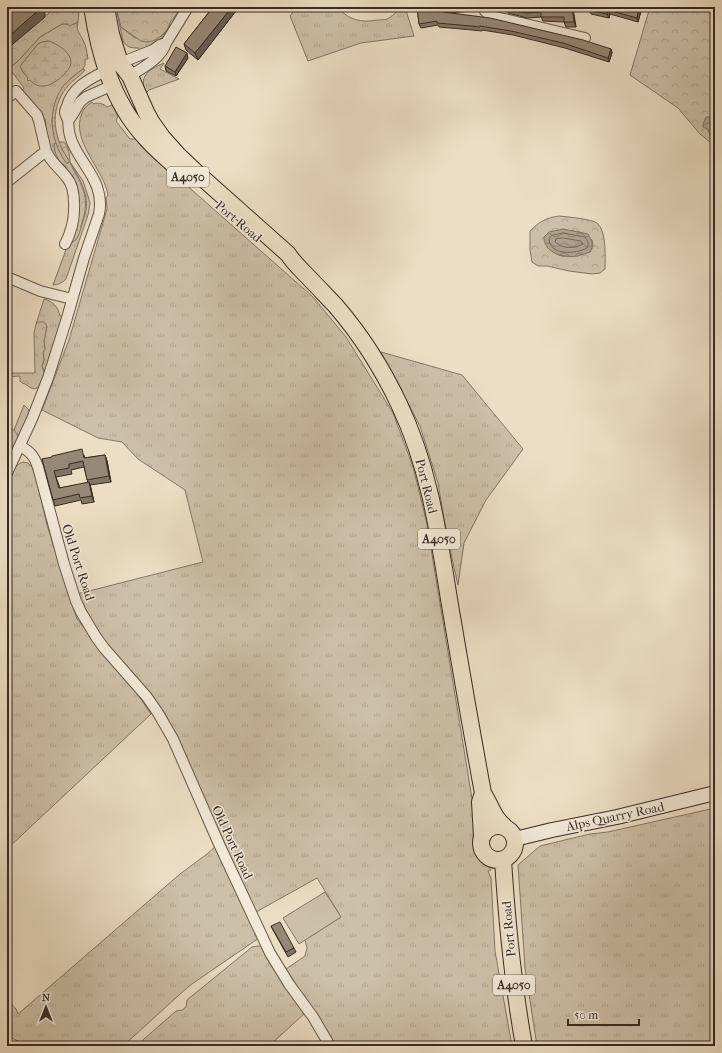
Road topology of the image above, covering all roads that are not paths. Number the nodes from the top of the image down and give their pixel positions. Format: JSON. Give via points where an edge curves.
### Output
{"nodes":[{"id":1,"x":92,"y":7,"type":"edge"},
{"id":2,"x":106,"y":7,"type":"edge"},
{"id":3,"x":188,"y":7,"type":"edge"},
{"id":4,"x":484,"y":7,"type":"edge"},
{"id":5,"x":585,"y":38,"type":"dead end"},
{"id":6,"x":166,"y":43,"type":"junction"},
{"id":7,"x":113,"y":73,"type":"junction"},
{"id":8,"x":130,"y":76,"type":"junction"},
{"id":9,"x":7,"y":98,"type":"edge"},
{"id":10,"x":68,"y":121,"type":"junction"},
{"id":11,"x":46,"y":151,"type":"junction"},
{"id":12,"x":7,"y":182,"type":"edge"},
{"id":13,"x":65,"y":244,"type":"dead end"},
{"id":14,"x":293,"y":263,"type":"junction"},
{"id":15,"x":7,"y":277,"type":"edge"},
{"id":16,"x":72,"y":299,"type":"junction"},
{"id":17,"x":20,"y":446,"type":"junction"},
{"id":18,"x":7,"y":473,"type":"edge"},
{"id":19,"x":484,"y":793,"type":"junction"},
{"id":20,"x":715,"y":793,"type":"edge"},
{"id":21,"x":511,"y":833,"type":"junction"},
{"id":22,"x":482,"y":837,"type":"junction"},
{"id":23,"x":503,"y":860,"type":"junction"},
{"id":24,"x":330,"y":1046,"type":"edge"},
{"id":25,"x":524,"y":1046,"type":"edge"}],
"edges":[{"from":1,"to":7,"type":"main road","name":"Port Road","number":"A4050","via":[[98,39]]},
{"from":2,"to":7,"type":"main road","name":"Port Road","number":"A4050","via":[[112,34]]},
{"from":3,"to":6,"type":"street"},
{"from":4,"to":5,"type":"street","via":[[491,16]]},
{"from":6,"to":7,"type":"street"},
{"from":6,"to":8,"type":"street","via":[[159,55]]},
{"from":7,"to":8,"type":"main road","name":"Port Road","number":"A4050"},
{"from":7,"to":10,"type":"street","via":[[80,102]]},
{"from":7,"to":10,"type":"street","via":[[87,81],[73,93],[65,112]]},
{"from":7,"to":14,"type":"main road","name":"Port Road","number":"A4050","via":[[123,107],[144,136],[249,232]]},
{"from":8,"to":14,"type":"main road","name":"Port Road","number":"A4050","via":[[152,123],[169,146],[288,254]]},
{"from":9,"to":11,"type":"street","via":[[16,91],[37,115]]},
{"from":10,"to":16,"type":"street","via":[[72,143],[94,180],[100,200],[99,214]]},
{"from":11,"to":12,"type":"street"},
{"from":11,"to":13,"type":"street","via":[[48,157],[68,178],[73,190],[72,224]]},
{"from":14,"to":19,"type":"main road","name":"Port Road","number":"A4050","via":[[335,306],[374,358],[399,404],[419,452],[434,508]]},
{"from":15,"to":16,"type":"street","via":[[40,291]]},
{"from":16,"to":17,"type":"street","via":[[48,378]]},
{"from":17,"to":18,"type":"street"},
{"from":17,"to":24,"type":"street","name":"Old Port Road","via":[[29,451],[38,467],[64,564],[81,612],[96,637],[147,697],[173,738],[270,953]]},
{"from":19,"to":21,"type":"main road","name":"Port Road","number":"A4050","via":[[494,815]]},
{"from":19,"to":22,"type":"main road","name":"Port Road","number":"A4050","via":[[480,802]]},
{"from":20,"to":21,"type":"street","name":"Alps Quarry Road","via":[[552,830]]},
{"from":21,"to":22,"type":"main road","via":[[501,826],[495,826]]},
{"from":21,"to":23,"type":"main road","via":[[516,846],[512,855]]},
{"from":22,"to":23,"type":"main road","number":"A4050","via":[[482,848],[487,857]]},
{"from":23,"to":25,"type":"main road","name":"Port Road","number":"A4050","via":[[507,923]]}]}
